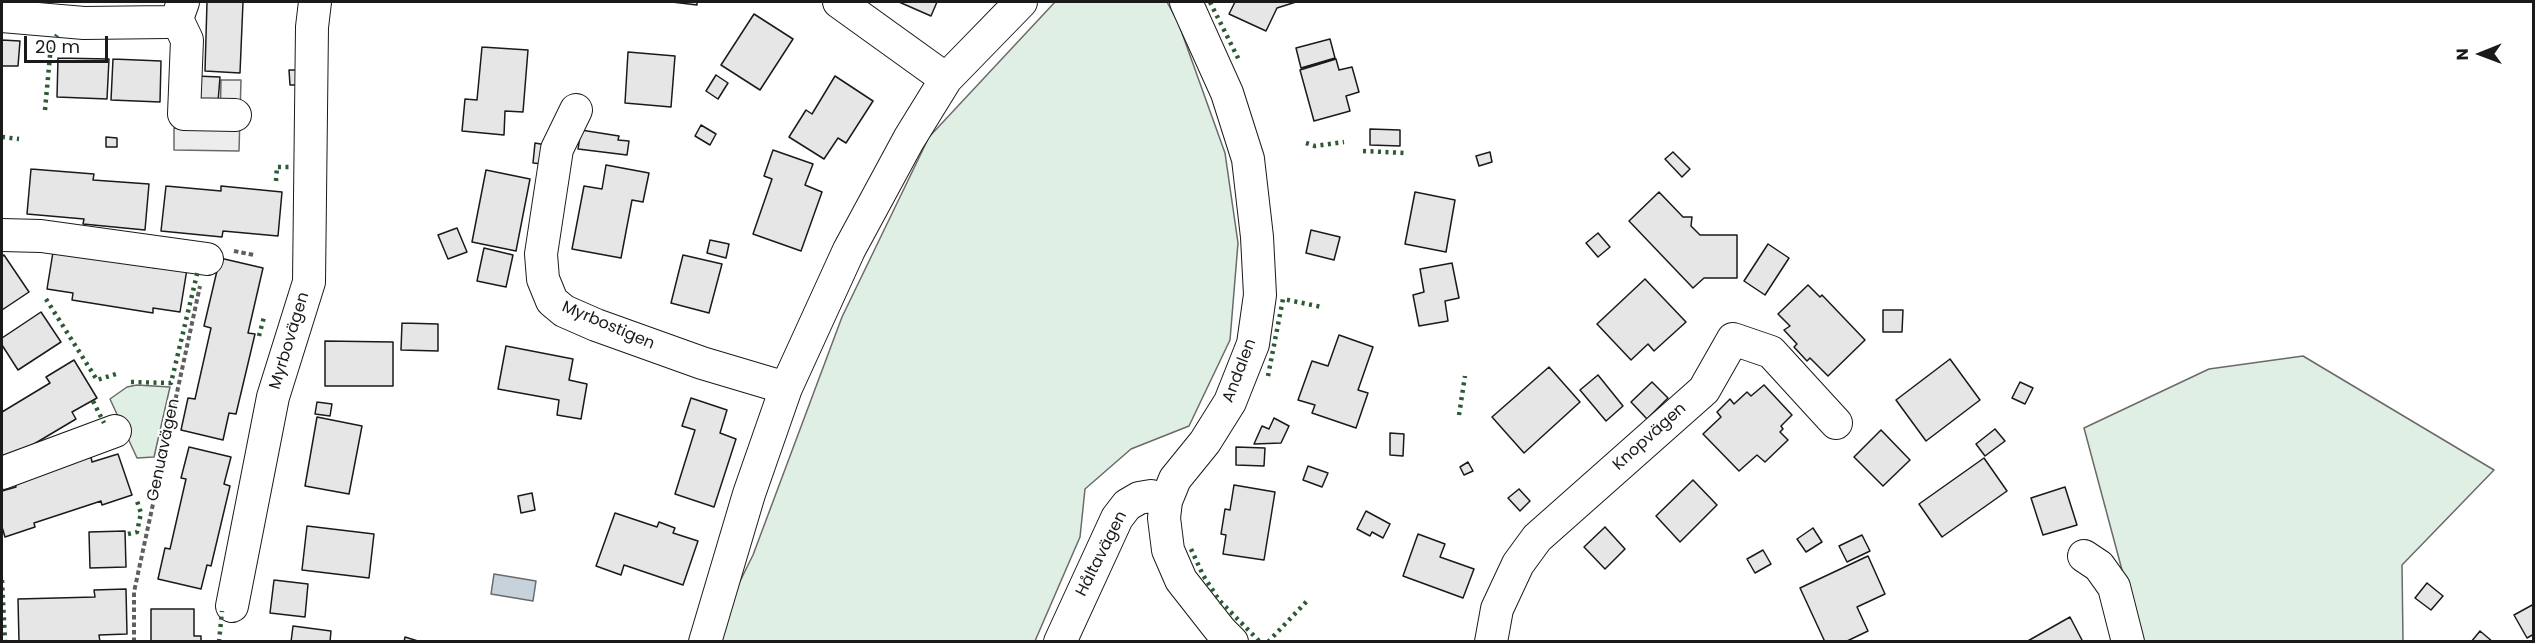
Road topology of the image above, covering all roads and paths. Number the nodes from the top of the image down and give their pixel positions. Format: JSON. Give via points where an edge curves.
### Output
{"nodes":[{"id":1,"x":315,"y":2,"type":"edge"},
{"id":2,"x":839,"y":2,"type":"edge"},
{"id":3,"x":1022,"y":2,"type":"edge"},
{"id":4,"x":1185,"y":2,"type":"edge"},
{"id":5,"x":180,"y":10,"type":"edge"},
{"id":6,"x":2,"y":16,"type":"edge"},
{"id":7,"x":946,"y":79,"type":"junction"},
{"id":8,"x":576,"y":110,"type":"dead end"},
{"id":9,"x":235,"y":115,"type":"dead end"},
{"id":10,"x":2,"y":235,"type":"edge"},
{"id":11,"x":254,"y":255,"type":"dead end"},
{"id":12,"x":207,"y":259,"type":"junction"},
{"id":13,"x":786,"y":388,"type":"junction"},
{"id":14,"x":1836,"y":423,"type":"dead end"},
{"id":15,"x":116,"y":431,"type":"dead end"},
{"id":16,"x":2,"y":473,"type":"edge"},
{"id":17,"x":1166,"y":501,"type":"junction"},
{"id":18,"x":2084,"y":556,"type":"dead end"},
{"id":19,"x":232,"y":606,"type":"dead end"},
{"id":20,"x":134,"y":642,"type":"edge"},
{"id":21,"x":705,"y":642,"type":"edge"},
{"id":22,"x":1060,"y":642,"type":"edge"},
{"id":23,"x":1232,"y":642,"type":"edge"},
{"id":24,"x":1491,"y":642,"type":"edge"},
{"id":25,"x":2128,"y":642,"type":"edge"}],
"edges":[{"from":1,"to":19,"type":"street","name":"Myrbovägen","via":[[309,282],[273,397]]},
{"from":2,"to":7,"type":"street"},
{"from":3,"to":7,"type":"street"},
{"from":4,"to":17,"type":"street","name":"Andalen","via":[[1227,93],[1248,159],[1260,295],[1253,344],[1230,402],[1206,442],[1175,479]]},
{"from":5,"to":6,"type":"street","via":[[167,22],[139,24]]},
{"from":5,"to":9,"type":"street","via":[[187,40],[184,114]]},
{"from":7,"to":13,"type":"street","via":[[849,250]]},
{"from":8,"to":13,"type":"street","name":"Myrbostigen","via":[[557,149],[541,254],[543,279],[552,301],[564,311],[602,327]]},
{"from":10,"to":12,"type":"street","via":[[41,236]]},
{"from":11,"to":12,"type":"path","via":[[211,248]]},
{"from":12,"to":20,"type":"path","name":"Genuavägen","via":[[134,592]]},
{"from":13,"to":21,"type":"street","via":[[748,494]]},
{"from":14,"to":24,"type":"street","name":"Knopvägen","via":[[1771,352],[1733,339],[1704,390],[1537,538],[1518,564],[1497,609]]},
{"from":15,"to":16,"type":"street"},
{"from":17,"to":22,"type":"street","name":"Håltavägen","via":[[1151,496],[1126,505]]},
{"from":17,"to":23,"type":"street","name":"Andalen","via":[[1168,550],[1181,580]]},
{"from":18,"to":25,"type":"street","via":[[2099,566],[2114,587]]}]}
